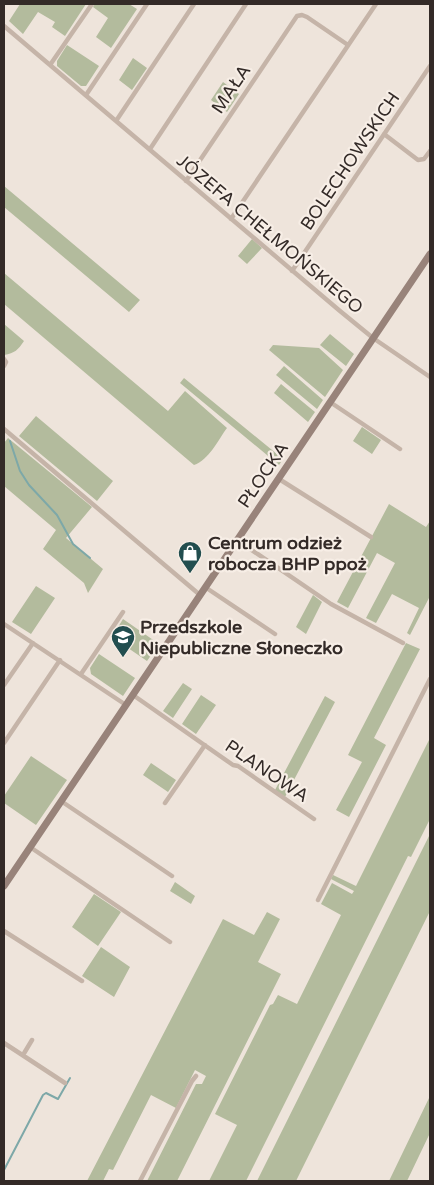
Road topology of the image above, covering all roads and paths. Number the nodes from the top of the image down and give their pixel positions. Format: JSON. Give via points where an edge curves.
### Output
{"nodes":[{"id":1,"x":92,"y":4,"type":"edge"},
{"id":2,"x":147,"y":4,"type":"edge"},
{"id":3,"x":194,"y":4,"type":"edge"},
{"id":4,"x":246,"y":4,"type":"edge"},
{"id":5,"x":376,"y":4,"type":"edge"},
{"id":6,"x":4,"y":26,"type":"edge"},
{"id":7,"x":348,"y":45,"type":"junction"},
{"id":8,"x":50,"y":65,"type":"junction"},
{"id":9,"x":430,"y":66,"type":"edge"},
{"id":10,"x":86,"y":95,"type":"junction"},
{"id":11,"x":116,"y":120,"type":"junction"},
{"id":12,"x":384,"y":134,"type":"junction"},
{"id":13,"x":150,"y":149,"type":"junction"},
{"id":14,"x":430,"y":151,"type":"edge"},
{"id":15,"x":186,"y":181,"type":"junction"},
{"id":16,"x":231,"y":219,"type":"junction"},
{"id":17,"x":430,"y":254,"type":"edge"},
{"id":18,"x":292,"y":271,"type":"junction"},
{"id":19,"x":374,"y":338,"type":"junction"},
{"id":20,"x":4,"y":360,"type":"edge"},
{"id":21,"x":4,"y":366,"type":"edge"},
{"id":22,"x":430,"y":377,"type":"edge"},
{"id":23,"x":330,"y":402,"type":"junction"},
{"id":24,"x":4,"y":429,"type":"edge"},
{"id":25,"x":400,"y":449,"type":"dead end"},
{"id":26,"x":279,"y":479,"type":"junction"},
{"id":27,"x":371,"y":537,"type":"dead end"},
{"id":28,"x":237,"y":540,"type":"junction"},
{"id":29,"x":205,"y":587,"type":"junction"},
{"id":30,"x":200,"y":595,"type":"junction"},
{"id":31,"x":123,"y":612,"type":"dead end"},
{"id":32,"x":4,"y":624,"type":"edge"},
{"id":33,"x":275,"y":634,"type":"dead end"},
{"id":34,"x":33,"y":643,"type":"junction"},
{"id":35,"x":403,"y":643,"type":"dead end"},
{"id":36,"x":60,"y":660,"type":"junction"},
{"id":37,"x":81,"y":674,"type":"junction"},
{"id":38,"x":430,"y":679,"type":"edge"},
{"id":39,"x":4,"y":685,"type":"edge"},
{"id":40,"x":133,"y":695,"type":"junction"},
{"id":41,"x":126,"y":705,"type":"junction"},
{"id":42,"x":4,"y":743,"type":"edge"},
{"id":43,"x":205,"y":745,"type":"junction"},
{"id":44,"x":61,"y":801,"type":"junction"},
{"id":45,"x":165,"y":803,"type":"dead end"},
{"id":46,"x":314,"y":820,"type":"dead end"},
{"id":47,"x":30,"y":847,"type":"junction"},
{"id":48,"x":172,"y":876,"type":"dead end"},
{"id":49,"x":4,"y":886,"type":"edge"},
{"id":50,"x":318,"y":900,"type":"dead end"},
{"id":51,"x":4,"y":931,"type":"edge"},
{"id":52,"x":170,"y":942,"type":"dead end"},
{"id":53,"x":82,"y":981,"type":"dead end"},
{"id":54,"x":32,"y":1040,"type":"dead end"},
{"id":55,"x":4,"y":1043,"type":"edge"},
{"id":56,"x":23,"y":1055,"type":"junction"},
{"id":57,"x":196,"y":1076,"type":"dead end"},
{"id":58,"x":65,"y":1083,"type":"dead end"},
{"id":59,"x":140,"y":1181,"type":"edge"}],
"edges":[{"from":1,"to":8,"type":"street"},
{"from":2,"to":10,"type":"street"},
{"from":3,"to":11,"type":"street"},
{"from":4,"to":13,"type":"street"},
{"from":5,"to":7,"type":"street"},
{"from":6,"to":8,"type":"street","name":"JÓZEFA CHEŁMOŃSKIEGO"},
{"from":7,"to":15,"type":"street","name":"MAŁA","via":[[307,17],[300,15],[295,18]]},
{"from":7,"to":16,"type":"street"},
{"from":8,"to":10,"type":"street","name":"JÓZEFA CHEŁMOŃSKIEGO"},
{"from":9,"to":12,"type":"street","name":"BOLECHOWSKICH"},
{"from":10,"to":11,"type":"street","name":"JÓZEFA CHEŁMOŃSKIEGO"},
{"from":11,"to":13,"type":"street","name":"JÓZEFA CHEŁMOŃSKIEGO"},
{"from":12,"to":14,"type":"street","via":[[418,160],[424,159]]},
{"from":12,"to":18,"type":"street","name":"BOLECHOWSKICH"},
{"from":13,"to":15,"type":"street","name":"JÓZEFA CHEŁMOŃSKIEGO"},
{"from":15,"to":16,"type":"street","name":"JÓZEFA CHEŁMOŃSKIEGO"},
{"from":16,"to":18,"type":"street","name":"JÓZEFA CHEŁMOŃSKIEGO"},
{"from":17,"to":19,"type":"street","name":"PŁOCKA"},
{"from":18,"to":19,"type":"street","name":"JÓZEFA CHEŁMOŃSKIEGO"},
{"from":19,"to":22,"type":"street","name":"JÓZEFA CHEŁMOŃSKIEGO"},
{"from":19,"to":23,"type":"street","name":"PŁOCKA"},
{"from":20,"to":21,"type":"street"},
{"from":23,"to":25,"type":"street"},
{"from":23,"to":26,"type":"street","name":"PŁOCKA"},
{"from":24,"to":30,"type":"street"},
{"from":26,"to":27,"type":"street"},
{"from":26,"to":28,"type":"street","name":"PŁOCKA"},
{"from":28,"to":29,"type":"street","name":"PŁOCKA"},
{"from":28,"to":35,"type":"street","via":[[331,604]]},
{"from":29,"to":30,"type":"street","name":"PŁOCKA"},
{"from":29,"to":33,"type":"street"},
{"from":30,"to":40,"type":"street","name":"PŁOCKA"},
{"from":31,"to":37,"type":"street"},
{"from":32,"to":34,"type":"street"},
{"from":34,"to":36,"type":"street"},
{"from":34,"to":39,"type":"street"},
{"from":36,"to":37,"type":"street"},
{"from":36,"to":42,"type":"street"},
{"from":37,"to":41,"type":"street"},
{"from":38,"to":50,"type":"street"},
{"from":40,"to":41,"type":"street","name":"PŁOCKA"},
{"from":40,"to":43,"type":"street","name":"PLANOWA"},
{"from":41,"to":44,"type":"street","name":"PŁOCKA"},
{"from":43,"to":45,"type":"street","name":"PLANOWA"},
{"from":43,"to":46,"type":"street","name":"PLANOWA"},
{"from":44,"to":47,"type":"street","name":"PŁOCKA"},
{"from":44,"to":48,"type":"street"},
{"from":47,"to":49,"type":"street","name":"PŁOCKA"},
{"from":47,"to":52,"type":"street"},
{"from":51,"to":53,"type":"street"},
{"from":54,"to":56,"type":"street"},
{"from":55,"to":56,"type":"street"},
{"from":56,"to":58,"type":"street"},
{"from":57,"to":59,"type":"street"}]}
